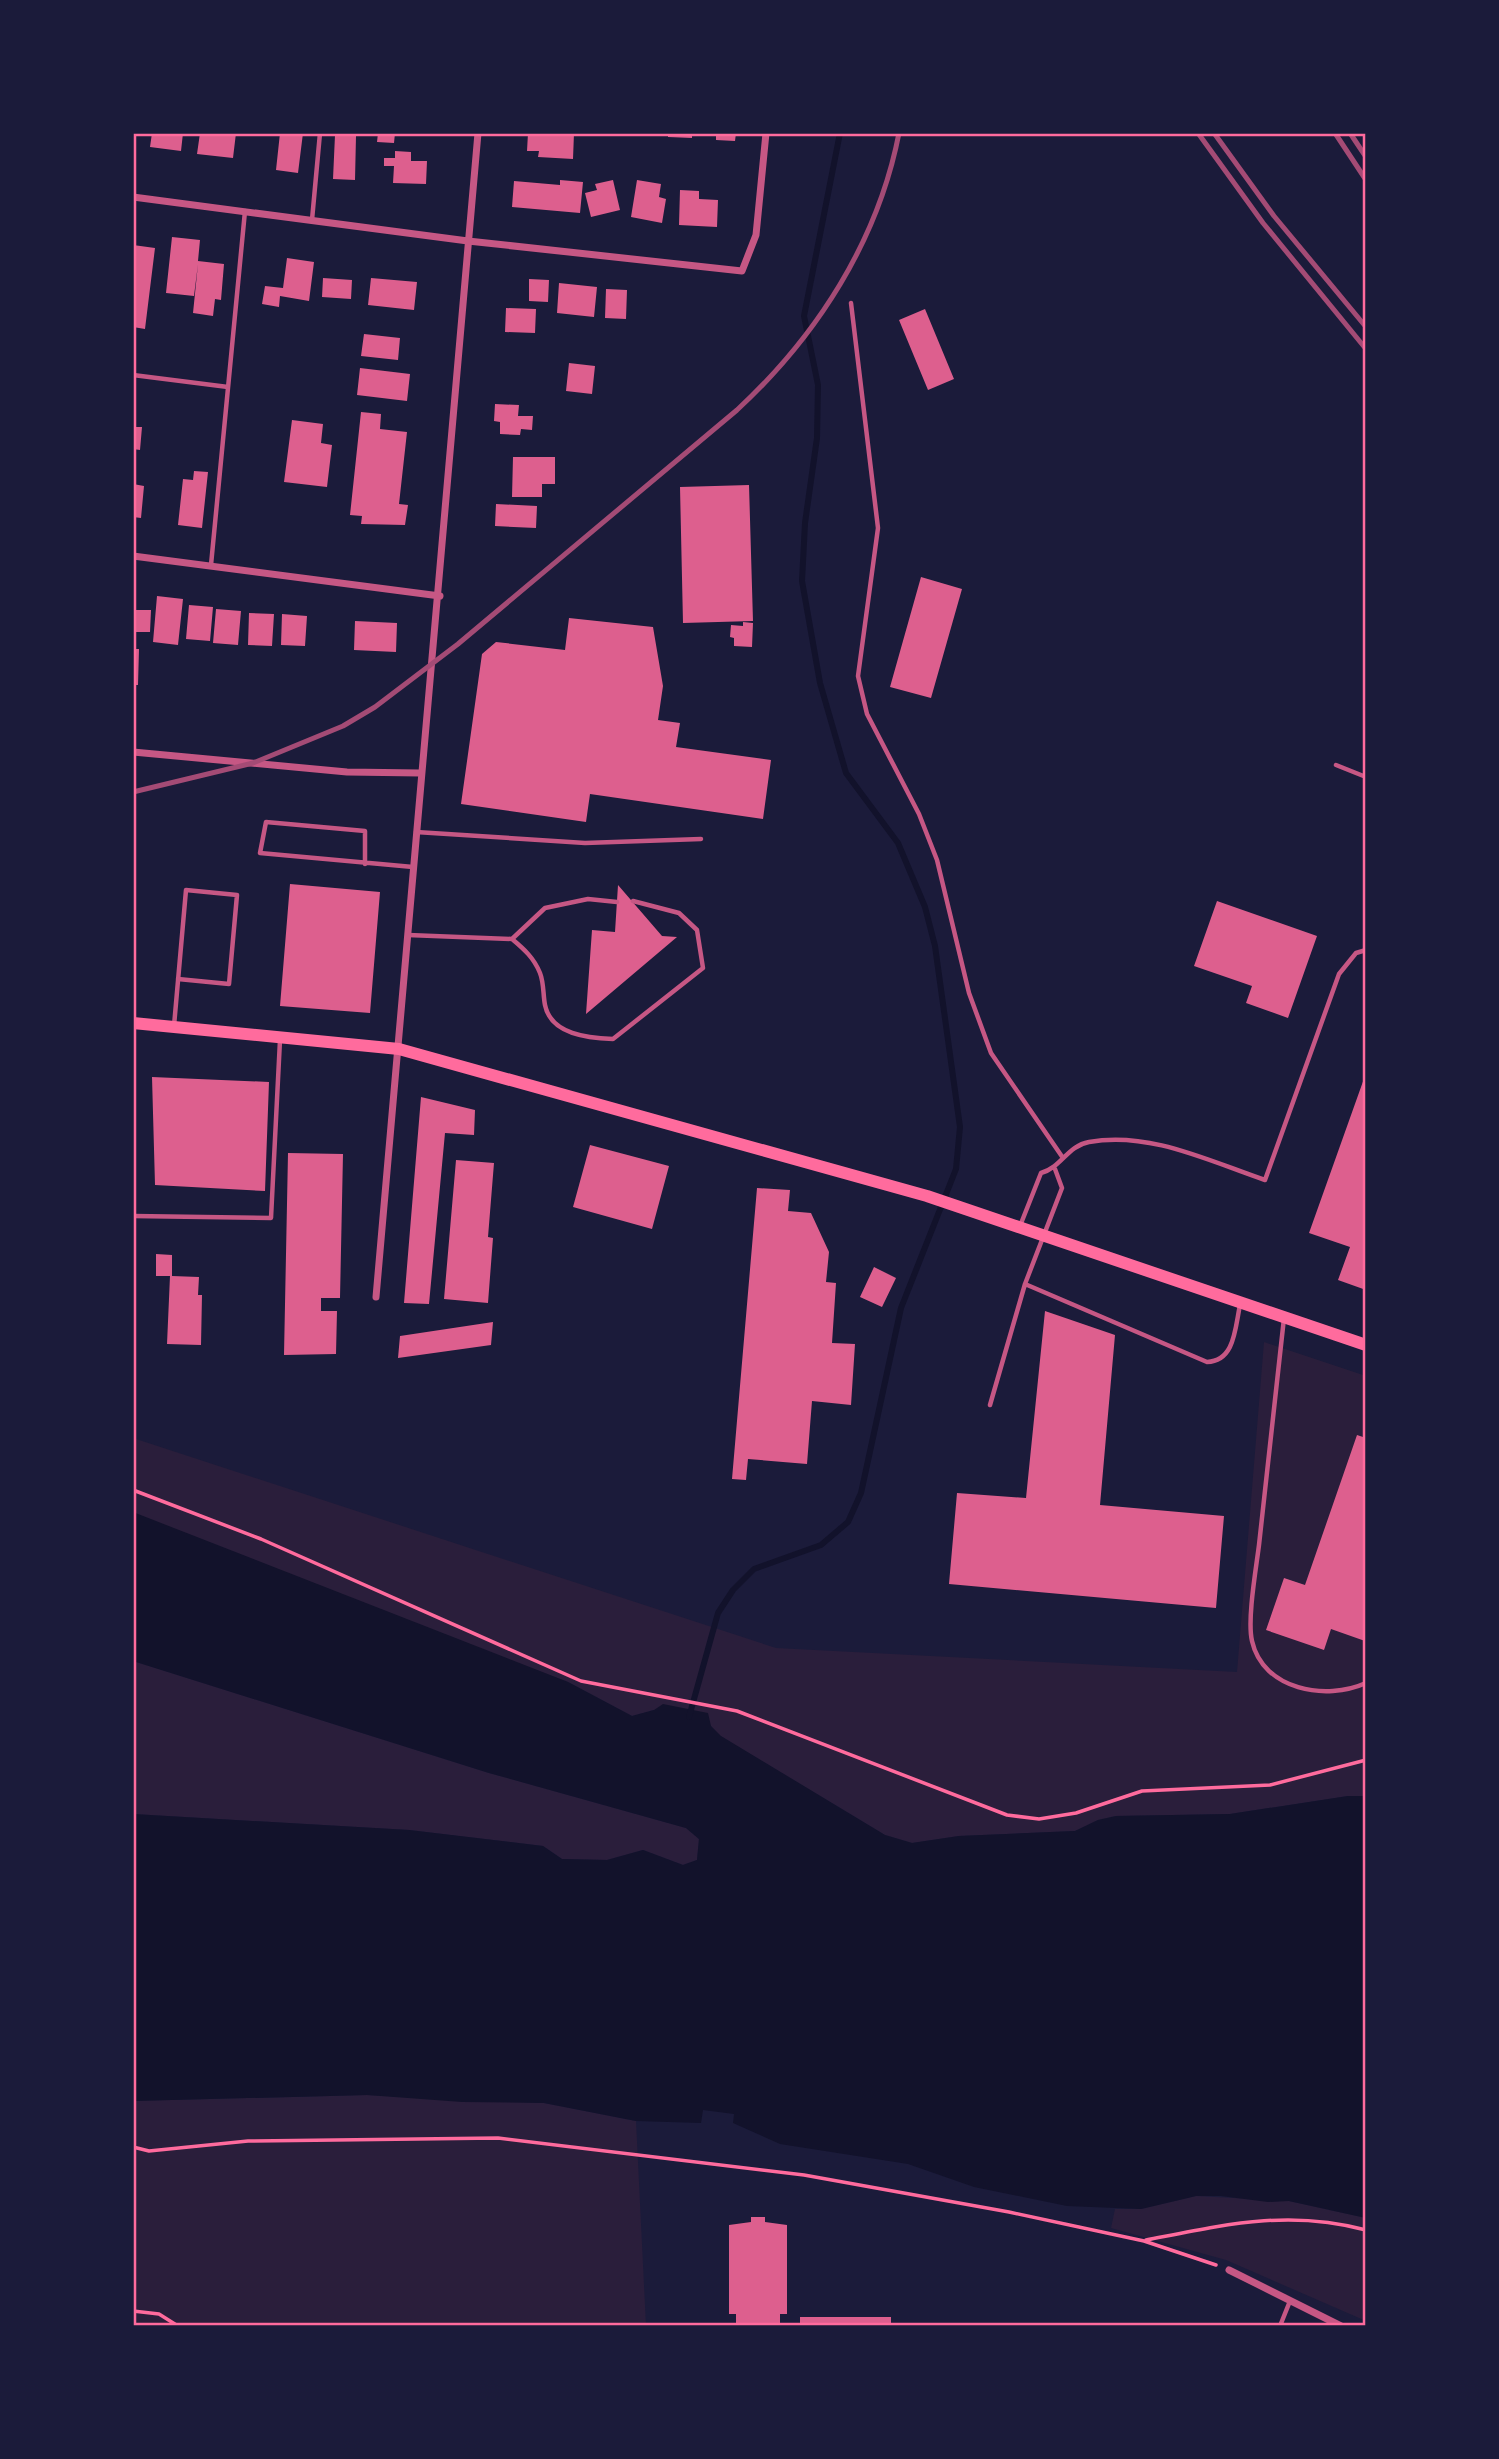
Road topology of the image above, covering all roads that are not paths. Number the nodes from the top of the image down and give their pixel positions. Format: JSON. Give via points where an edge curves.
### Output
{"nodes":[{"id":1,"x":320,"y":133,"type":"edge"},
{"id":2,"x":478,"y":133,"type":"edge"},
{"id":3,"x":766,"y":133,"type":"edge"},
{"id":4,"x":133,"y":197,"type":"edge"},
{"id":5,"x":245,"y":211,"type":"junction"},
{"id":6,"x":312,"y":220,"type":"junction"},
{"id":7,"x":468,"y":241,"type":"junction"},
{"id":8,"x":850,"y":303,"type":"dead end"},
{"id":9,"x":133,"y":375,"type":"edge"},
{"id":10,"x":228,"y":387,"type":"junction"},
{"id":11,"x":133,"y":556,"type":"edge"},
{"id":12,"x":211,"y":565,"type":"junction"},
{"id":13,"x":440,"y":596,"type":"junction"},
{"id":14,"x":133,"y":752,"type":"edge"},
{"id":15,"x":1336,"y":765,"type":"dead end"},
{"id":16,"x":420,"y":773,"type":"junction"},
{"id":17,"x":1366,"y":778,"type":"edge"},
{"id":18,"x":416,"y":832,"type":"junction"},
{"id":19,"x":701,"y":839,"type":"dead end"},
{"id":20,"x":365,"y":864,"type":"junction"},
{"id":21,"x":413,"y":867,"type":"junction"},
{"id":22,"x":633,"y":901,"type":"dead end"},
{"id":23,"x":617,"y":902,"type":"dead end"},
{"id":24,"x":407,"y":935,"type":"junction"},
{"id":25,"x":512,"y":939,"type":"junction"},
{"id":26,"x":1366,"y":950,"type":"edge"},
{"id":27,"x":178,"y":979,"type":"junction"},
{"id":28,"x":133,"y":1023,"type":"edge"},
{"id":29,"x":174,"y":1027,"type":"junction"},
{"id":30,"x":280,"y":1035,"type":"junction"},
{"id":31,"x":399,"y":1049,"type":"junction"},
{"id":32,"x":1062,"y":1158,"type":"junction"},
{"id":33,"x":1055,"y":1169,"type":"junction"},
{"id":34,"x":133,"y":1216,"type":"edge"},
{"id":35,"x":1020,"y":1227,"type":"junction"},
{"id":36,"x":1043,"y":1234,"type":"junction"},
{"id":37,"x":1025,"y":1284,"type":"junction"},
{"id":38,"x":376,"y":1297,"type":"dead end"},
{"id":39,"x":1241,"y":1301,"type":"junction"},
{"id":40,"x":1284,"y":1317,"type":"junction"},
{"id":41,"x":1366,"y":1345,"type":"edge"},
{"id":42,"x":990,"y":1405,"type":"dead end"},
{"id":43,"x":1366,"y":1684,"type":"edge"},
{"id":44,"x":1229,"y":2270,"type":"road end"},
{"id":45,"x":1290,"y":2300,"type":"junction"},
{"id":46,"x":1280,"y":2326,"type":"edge"},
{"id":47,"x":1340,"y":2326,"type":"edge"}],
"edges":[{"from":1,"to":6,"type":"lane"},
{"from":2,"to":7,"type":"street"},
{"from":3,"to":7,"type":"street","via":[[756,235],[741,271]]},
{"from":4,"to":5,"type":"street"},
{"from":5,"to":6,"type":"street"},
{"from":5,"to":10,"type":"lane"},
{"from":6,"to":7,"type":"street"},
{"from":7,"to":13,"type":"street"},
{"from":8,"to":32,"type":"lane","via":[[878,528],[859,676],[867,714],[919,814],[937,860],[969,993],[990,1052]]},
{"from":9,"to":10,"type":"lane"},
{"from":10,"to":12,"type":"lane"},
{"from":11,"to":12,"type":"street"},
{"from":12,"to":13,"type":"street"},
{"from":13,"to":16,"type":"street"},
{"from":14,"to":16,"type":"street","via":[[346,772]]},
{"from":15,"to":17,"type":"lane"},
{"from":16,"to":18,"type":"street"},
{"from":18,"to":19,"type":"lane","via":[[585,843]]},
{"from":18,"to":21,"type":"street"},
{"from":20,"to":20,"type":"lane","via":[[260,853],[266,822],[365,831]]},
{"from":20,"to":21,"type":"lane"},
{"from":21,"to":24,"type":"street"},
{"from":22,"to":25,"type":"lane","via":[[679,913],[697,930],[703,968],[613,1039],[561,1029],[545,1009],[541,974],[529,954]]},
{"from":23,"to":25,"type":"lane","via":[[588,899],[545,908]]},
{"from":24,"to":25,"type":"lane"},
{"from":24,"to":31,"type":"street"},
{"from":26,"to":32,"type":"lane","via":[[1356,953],[1339,974],[1265,1180],[1148,1140],[1089,1142],[1072,1148]]},
{"from":27,"to":27,"type":"lane","via":[[186,890],[237,895],[229,984]]},
{"from":27,"to":29,"type":"lane"},
{"from":28,"to":29,"type":"main road"},
{"from":29,"to":30,"type":"main road"},
{"from":30,"to":31,"type":"main road"},
{"from":30,"to":34,"type":"lane","via":[[271,1218]]},
{"from":31,"to":35,"type":"main road","via":[[927,1196]]},
{"from":31,"to":38,"type":"street"},
{"from":32,"to":33,"type":"lane"},
{"from":33,"to":35,"type":"lane","via":[[1041,1173]]},
{"from":33,"to":36,"type":"lane","via":[[1062,1188]]},
{"from":35,"to":36,"type":"main road"},
{"from":36,"to":37,"type":"lane"},
{"from":36,"to":39,"type":"main road"},
{"from":37,"to":39,"type":"lane","via":[[1207,1362],[1218,1362],[1229,1353]]},
{"from":37,"to":42,"type":"lane"},
{"from":39,"to":40,"type":"main road"},
{"from":40,"to":41,"type":"main road"},
{"from":40,"to":43,"type":"lane","via":[[1251,1639],[1259,1659],[1279,1679],[1301,1689],[1349,1691]]},
{"from":44,"to":45,"type":"street"},
{"from":45,"to":46,"type":"lane"},
{"from":45,"to":47,"type":"street"}]}
